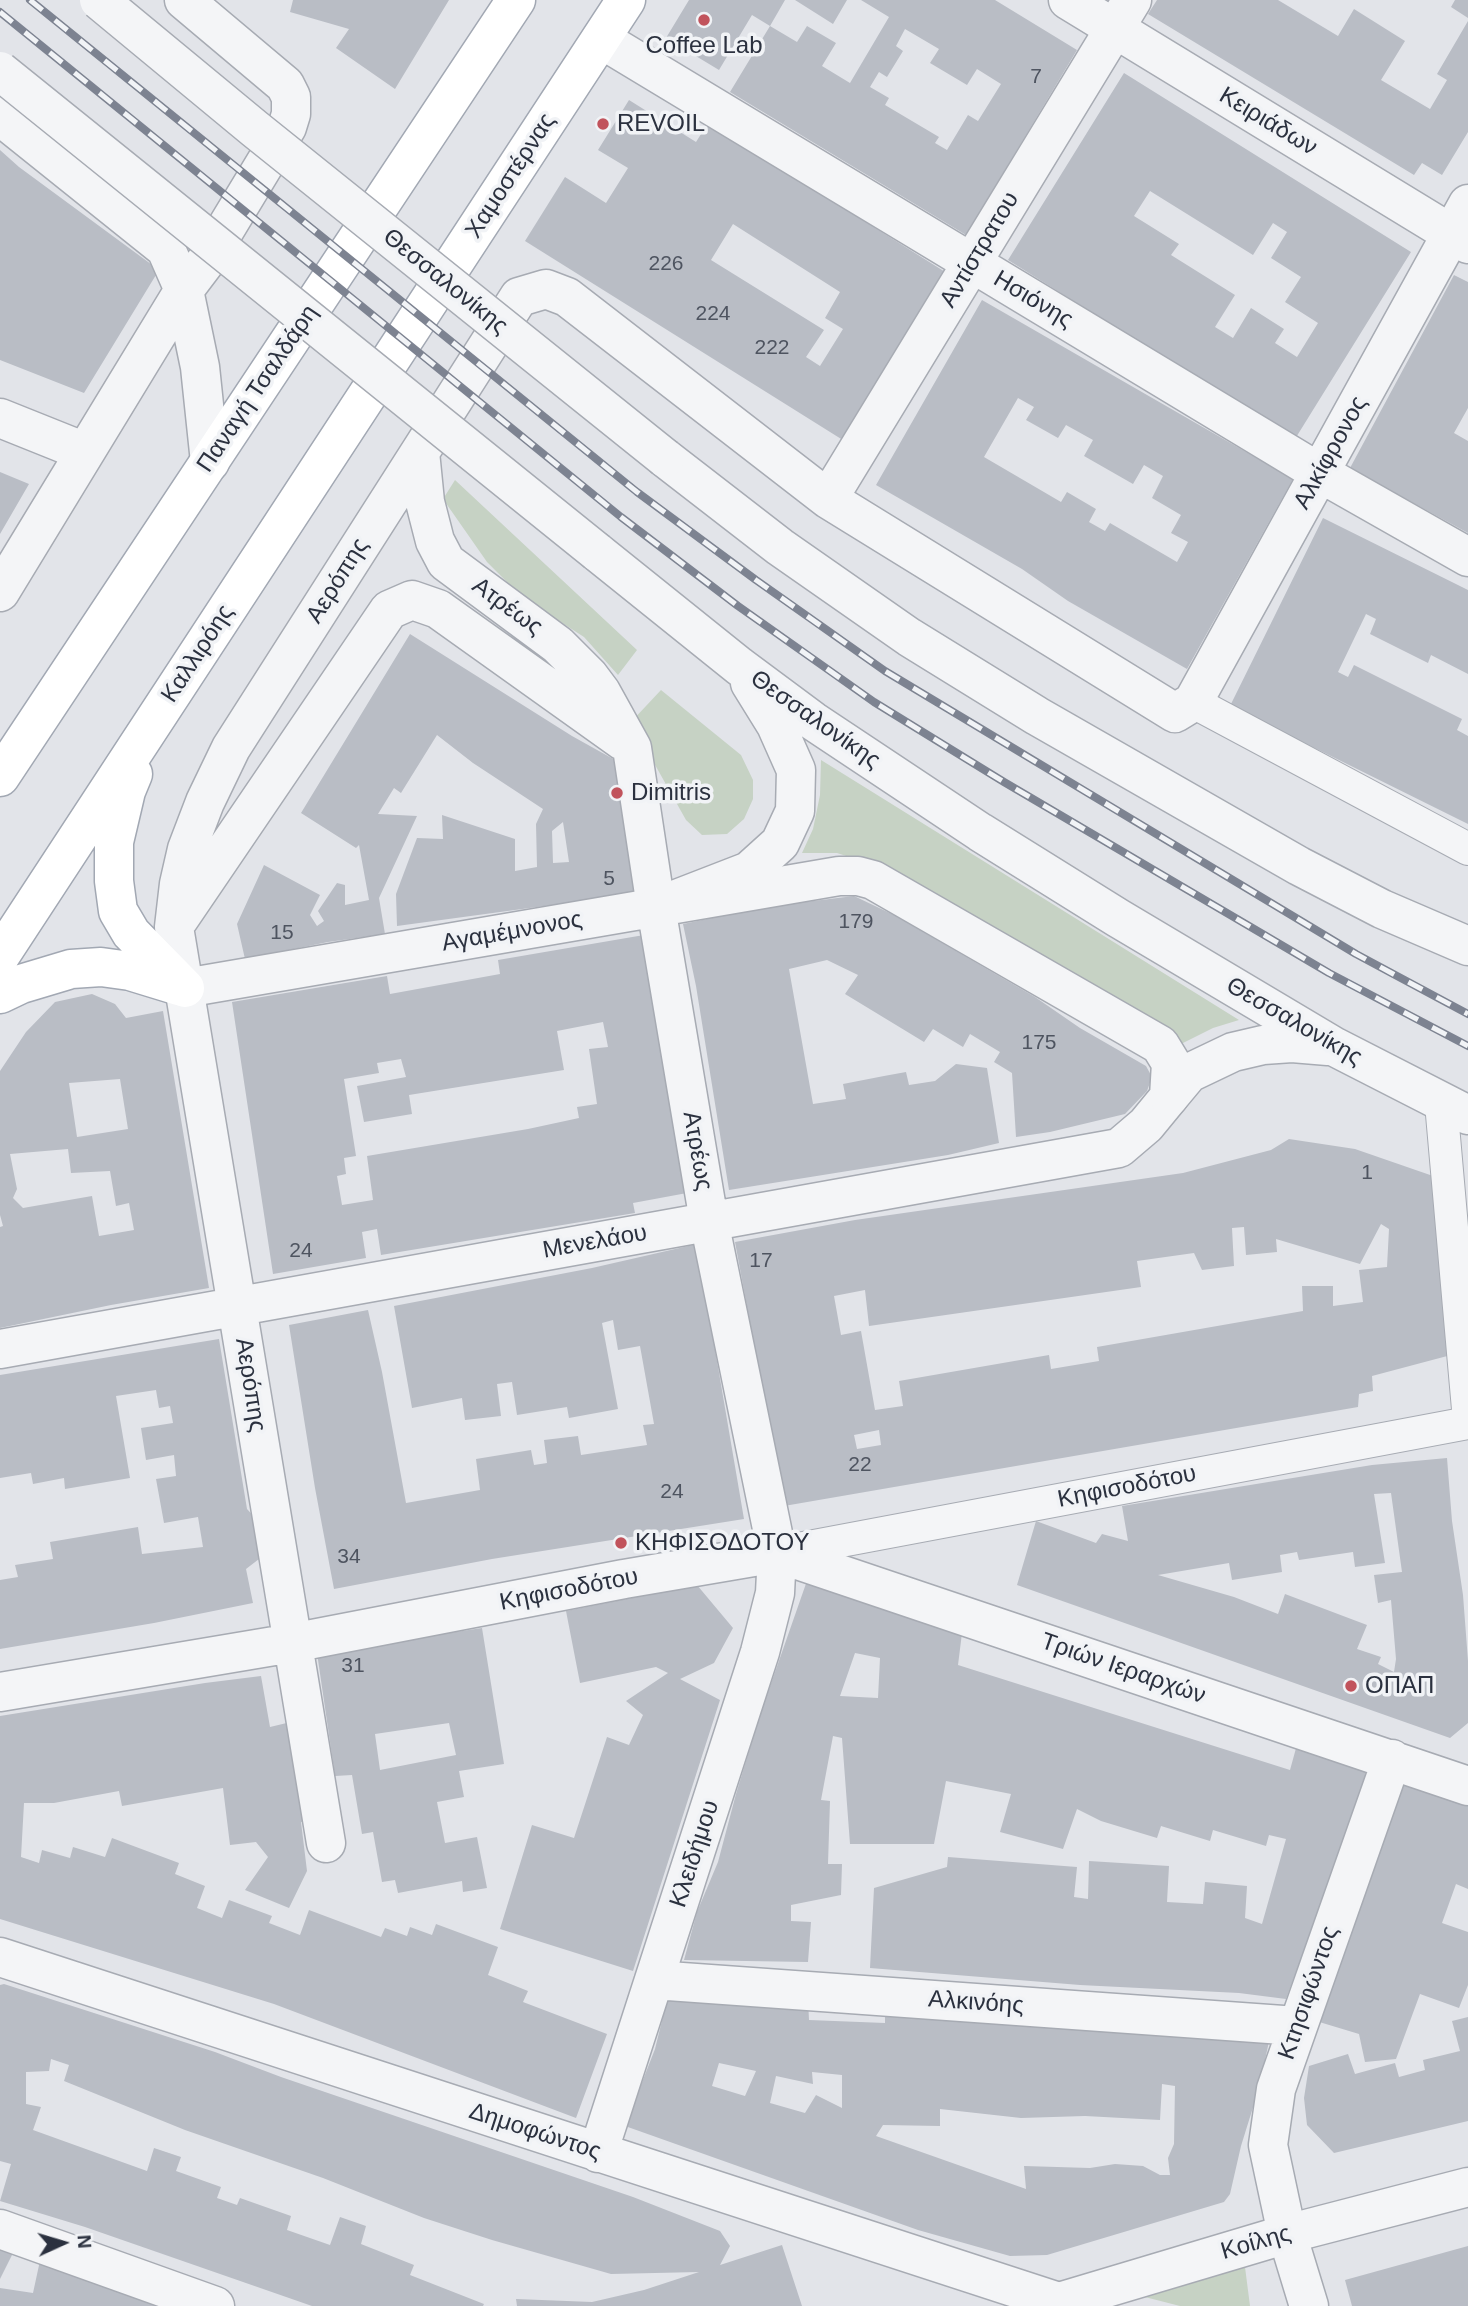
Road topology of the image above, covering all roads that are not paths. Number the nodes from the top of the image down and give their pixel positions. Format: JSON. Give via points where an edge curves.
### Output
{"nodes":[{"id":1,"x":99,"y":0,"type":"edge"},
{"id":2,"x":184,"y":0,"type":"edge"},
{"id":3,"x":516,"y":0,"type":"edge"},
{"id":4,"x":626,"y":0,"type":"edge"},
{"id":5,"x":1068,"y":0,"type":"edge"},
{"id":6,"x":1124,"y":15,"type":"edge"},
{"id":7,"x":601,"y":39,"type":"junction"},
{"id":8,"x":0,"y":71,"type":"edge"},
{"id":9,"x":0,"y":116,"type":"edge"},
{"id":10,"x":1463,"y":227,"type":"edge"},
{"id":11,"x":972,"y":263,"type":"junction"},
{"id":12,"x":184,"y":290,"type":"junction"},
{"id":13,"x":396,"y":351,"type":"joint"},
{"id":14,"x":0,"y":418,"type":"edge"},
{"id":15,"x":85,"y":452,"type":"junction"},
{"id":16,"x":420,"y":452,"type":"junction"},
{"id":17,"x":210,"y":462,"type":"junction"},
{"id":18,"x":1320,"y":473,"type":"junction"},
{"id":19,"x":828,"y":499,"type":"junction"},
{"id":20,"x":1468,"y":557,"type":"edge"},
{"id":21,"x":0,"y":593,"type":"edge"},
{"id":22,"x":739,"y":666,"type":"junction"},
{"id":23,"x":1193,"y":702,"type":"junction"},
{"id":24,"x":156,"y":718,"type":"junction"},
{"id":25,"x":632,"y":748,"type":"junction"},
{"id":26,"x":0,"y":777,"type":"edge"},
{"id":27,"x":1468,"y":849,"type":"edge"},
{"id":28,"x":656,"y":907,"type":"junction"},
{"id":29,"x":174,"y":927,"type":"junction"},
{"id":30,"x":1468,"y":946,"type":"edge"},
{"id":31,"x":0,"y":956,"type":"edge"},
{"id":32,"x":185,"y":988,"type":"junction"},
{"id":33,"x":0,"y":994,"type":"edge"},
{"id":34,"x":1335,"y":1047,"type":"junction"},
{"id":35,"x":1169,"y":1097,"type":"junction"},
{"id":36,"x":1455,"y":1109,"type":"edge"},
{"id":37,"x":709,"y":1221,"type":"junction"},
{"id":38,"x":237,"y":1306,"type":"junction"},
{"id":39,"x":0,"y":1349,"type":"edge"},
{"id":40,"x":1468,"y":1409,"type":"edge"},
{"id":41,"x":1468,"y":1423,"type":"edge"},
{"id":42,"x":777,"y":1553,"type":"junction"},
{"id":43,"x":292,"y":1643,"type":"junction"},
{"id":44,"x":0,"y":1692,"type":"edge"},
{"id":45,"x":1391,"y":1759,"type":"junction"},
{"id":46,"x":1468,"y":1786,"type":"edge"},
{"id":47,"x":326,"y":1843,"type":"dead end"},
{"id":48,"x":0,"y":1957,"type":"edge"},
{"id":49,"x":654,"y":1980,"type":"junction"},
{"id":50,"x":1297,"y":2026,"type":"junction"},
{"id":51,"x":598,"y":2153,"type":"junction"},
{"id":52,"x":1468,"y":2187,"type":"edge"},
{"id":53,"x":0,"y":2229,"type":"edge"},
{"id":54,"x":1287,"y":2234,"type":"junction"},
{"id":55,"x":1059,"y":2305,"type":"edge"},
{"id":56,"x":215,"y":2306,"type":"edge"},
{"id":57,"x":1309,"y":2306,"type":"edge"}],
"edges":[{"from":1,"to":30,"type":"street","name":"Θεσσαλονίκης","bridge":true,"via":[[254,130],[665,458],[780,547],[909,637],[1299,866]]},
{"from":2,"to":12,"type":"street","via":[[285,85],[291,114],[206,261]]},
{"from":3,"to":17,"type":"main road","name":"Παναγή Τσαλδάρη"},
{"from":4,"to":7,"type":"main road","name":"Χαμοστέρνας"},
{"from":5,"to":6,"type":"street","name":"Κειριάδων"},
{"from":6,"to":10,"type":"street","name":"Κειριάδων"},
{"from":6,"to":11,"type":"street","name":"Αντίστρατου"},
{"from":7,"to":11,"type":"street","name":"Ησιόνης"},
{"from":7,"to":13,"type":"main road","name":"Χαμοστέρνας"},
{"from":8,"to":22,"type":"street","name":"Θεσσαλονίκης","bridge":true},
{"from":9,"to":12,"type":"street","via":[[166,249]]},
{"from":10,"to":18,"type":"street","name":"Αλκίφρονος"},
{"from":11,"to":18,"type":"street","name":"Ησιόνης"},
{"from":11,"to":19,"type":"street","name":"Αντίστρατου"},
{"from":12,"to":15,"type":"street"},
{"from":12,"to":17,"type":"street","via":[[200,368]]},
{"from":13,"to":24,"type":"main road","name":"Καλλιρόης"},
{"from":14,"to":15,"type":"street"},
{"from":15,"to":21,"type":"street"},
{"from":16,"to":19,"type":"street","name":"Αερόπης","via":[[519,298],[546,289],[567,297]]},
{"from":16,"to":25,"type":"street","name":"Ατρέως","via":[[425,502],[446,562],[558,645],[595,684]]},
{"from":16,"to":29,"type":"street","name":"Αερόπης","via":[[231,748],[187,849]]},
{"from":17,"to":26,"type":"main road","name":"Παναγή Τσαλδάρη"},
{"from":18,"to":20,"type":"street","name":"Ησιόνης"},
{"from":18,"to":23,"type":"street","name":"Αλκίφρονος"},
{"from":19,"to":23,"type":"street","via":[[1175,713]]},
{"from":22,"to":28,"type":"street","via":[[776,724],[796,770],[795,811],[780,843],[749,871]]},
{"from":22,"to":34,"type":"street","name":"Θεσσαλονίκης","via":[[991,839]]},
{"from":23,"to":27,"type":"street"},
{"from":24,"to":31,"type":"main road","name":"Καλλιρόης"},
{"from":24,"to":32,"type":"main road","via":[[126,791],[114,842],[114,881],[118,911],[131,933]]},
{"from":25,"to":28,"type":"street","name":"Ατρέως"},
{"from":25,"to":29,"type":"street","name":"Ατρέως","via":[[438,609],[412,600],[389,610]]},
{"from":28,"to":32,"type":"street","name":"Αγαμέμνονος"},
{"from":28,"to":35,"type":"street","name":"Αγαμέμνονος","via":[[839,876],[873,880],[1160,1045],[1171,1063]]},
{"from":28,"to":37,"type":"street","name":"Ατρέως"},
{"from":29,"to":32,"type":"street","name":"Αερόπης"},
{"from":32,"to":33,"type":"main road","via":[[101,967],[71,969]]},
{"from":32,"to":38,"type":"street","name":"Αερόπης"},
{"from":34,"to":35,"type":"street","name":"Μενελάου","via":[[1292,1043],[1233,1052],[1189,1073]]},
{"from":34,"to":36,"type":"street","name":"Θεσσαλονίκης"},
{"from":35,"to":37,"type":"street","name":"Μενελάου","via":[[1119,1148]]},
{"from":36,"to":40,"type":"street"},
{"from":37,"to":38,"type":"street","name":"Μενελάου"},
{"from":37,"to":42,"type":"street","name":"Ατρέως"},
{"from":38,"to":39,"type":"street","name":"Μενελάου"},
{"from":38,"to":43,"type":"street","name":"Αερόπης"},
{"from":41,"to":42,"type":"street","name":"Κηφισοδότου"},
{"from":42,"to":43,"type":"street","name":"Κηφισοδότου"},
{"from":42,"to":45,"type":"street","name":"Τριών Ιεραρχών"},
{"from":42,"to":49,"type":"street","name":"Κλειδήμου","via":[[775,1593],[760,1652]]},
{"from":43,"to":44,"type":"street","name":"Κηφισοδότου"},
{"from":43,"to":47,"type":"street","name":"Αερόπης"},
{"from":45,"to":46,"type":"street","name":"Τριών Ιεραρχών"},
{"from":45,"to":50,"type":"street","name":"Κτησιφώντος"},
{"from":48,"to":51,"type":"street","name":"Δημοφώντος"},
{"from":49,"to":50,"type":"street","name":"Αλκινόης"},
{"from":49,"to":51,"type":"street","name":"Κλειδήμου"},
{"from":50,"to":54,"type":"street","name":"Κτησιφώντος","via":[[1276,2089],[1268,2145]]},
{"from":51,"to":55,"type":"street","name":"Δημοφώντος"},
{"from":52,"to":54,"type":"street","name":"Κοίλης"},
{"from":53,"to":56,"type":"street"},
{"from":54,"to":55,"type":"street","name":"Κοίλης"},
{"from":54,"to":57,"type":"street","name":"Κτησιφώντος"}]}
